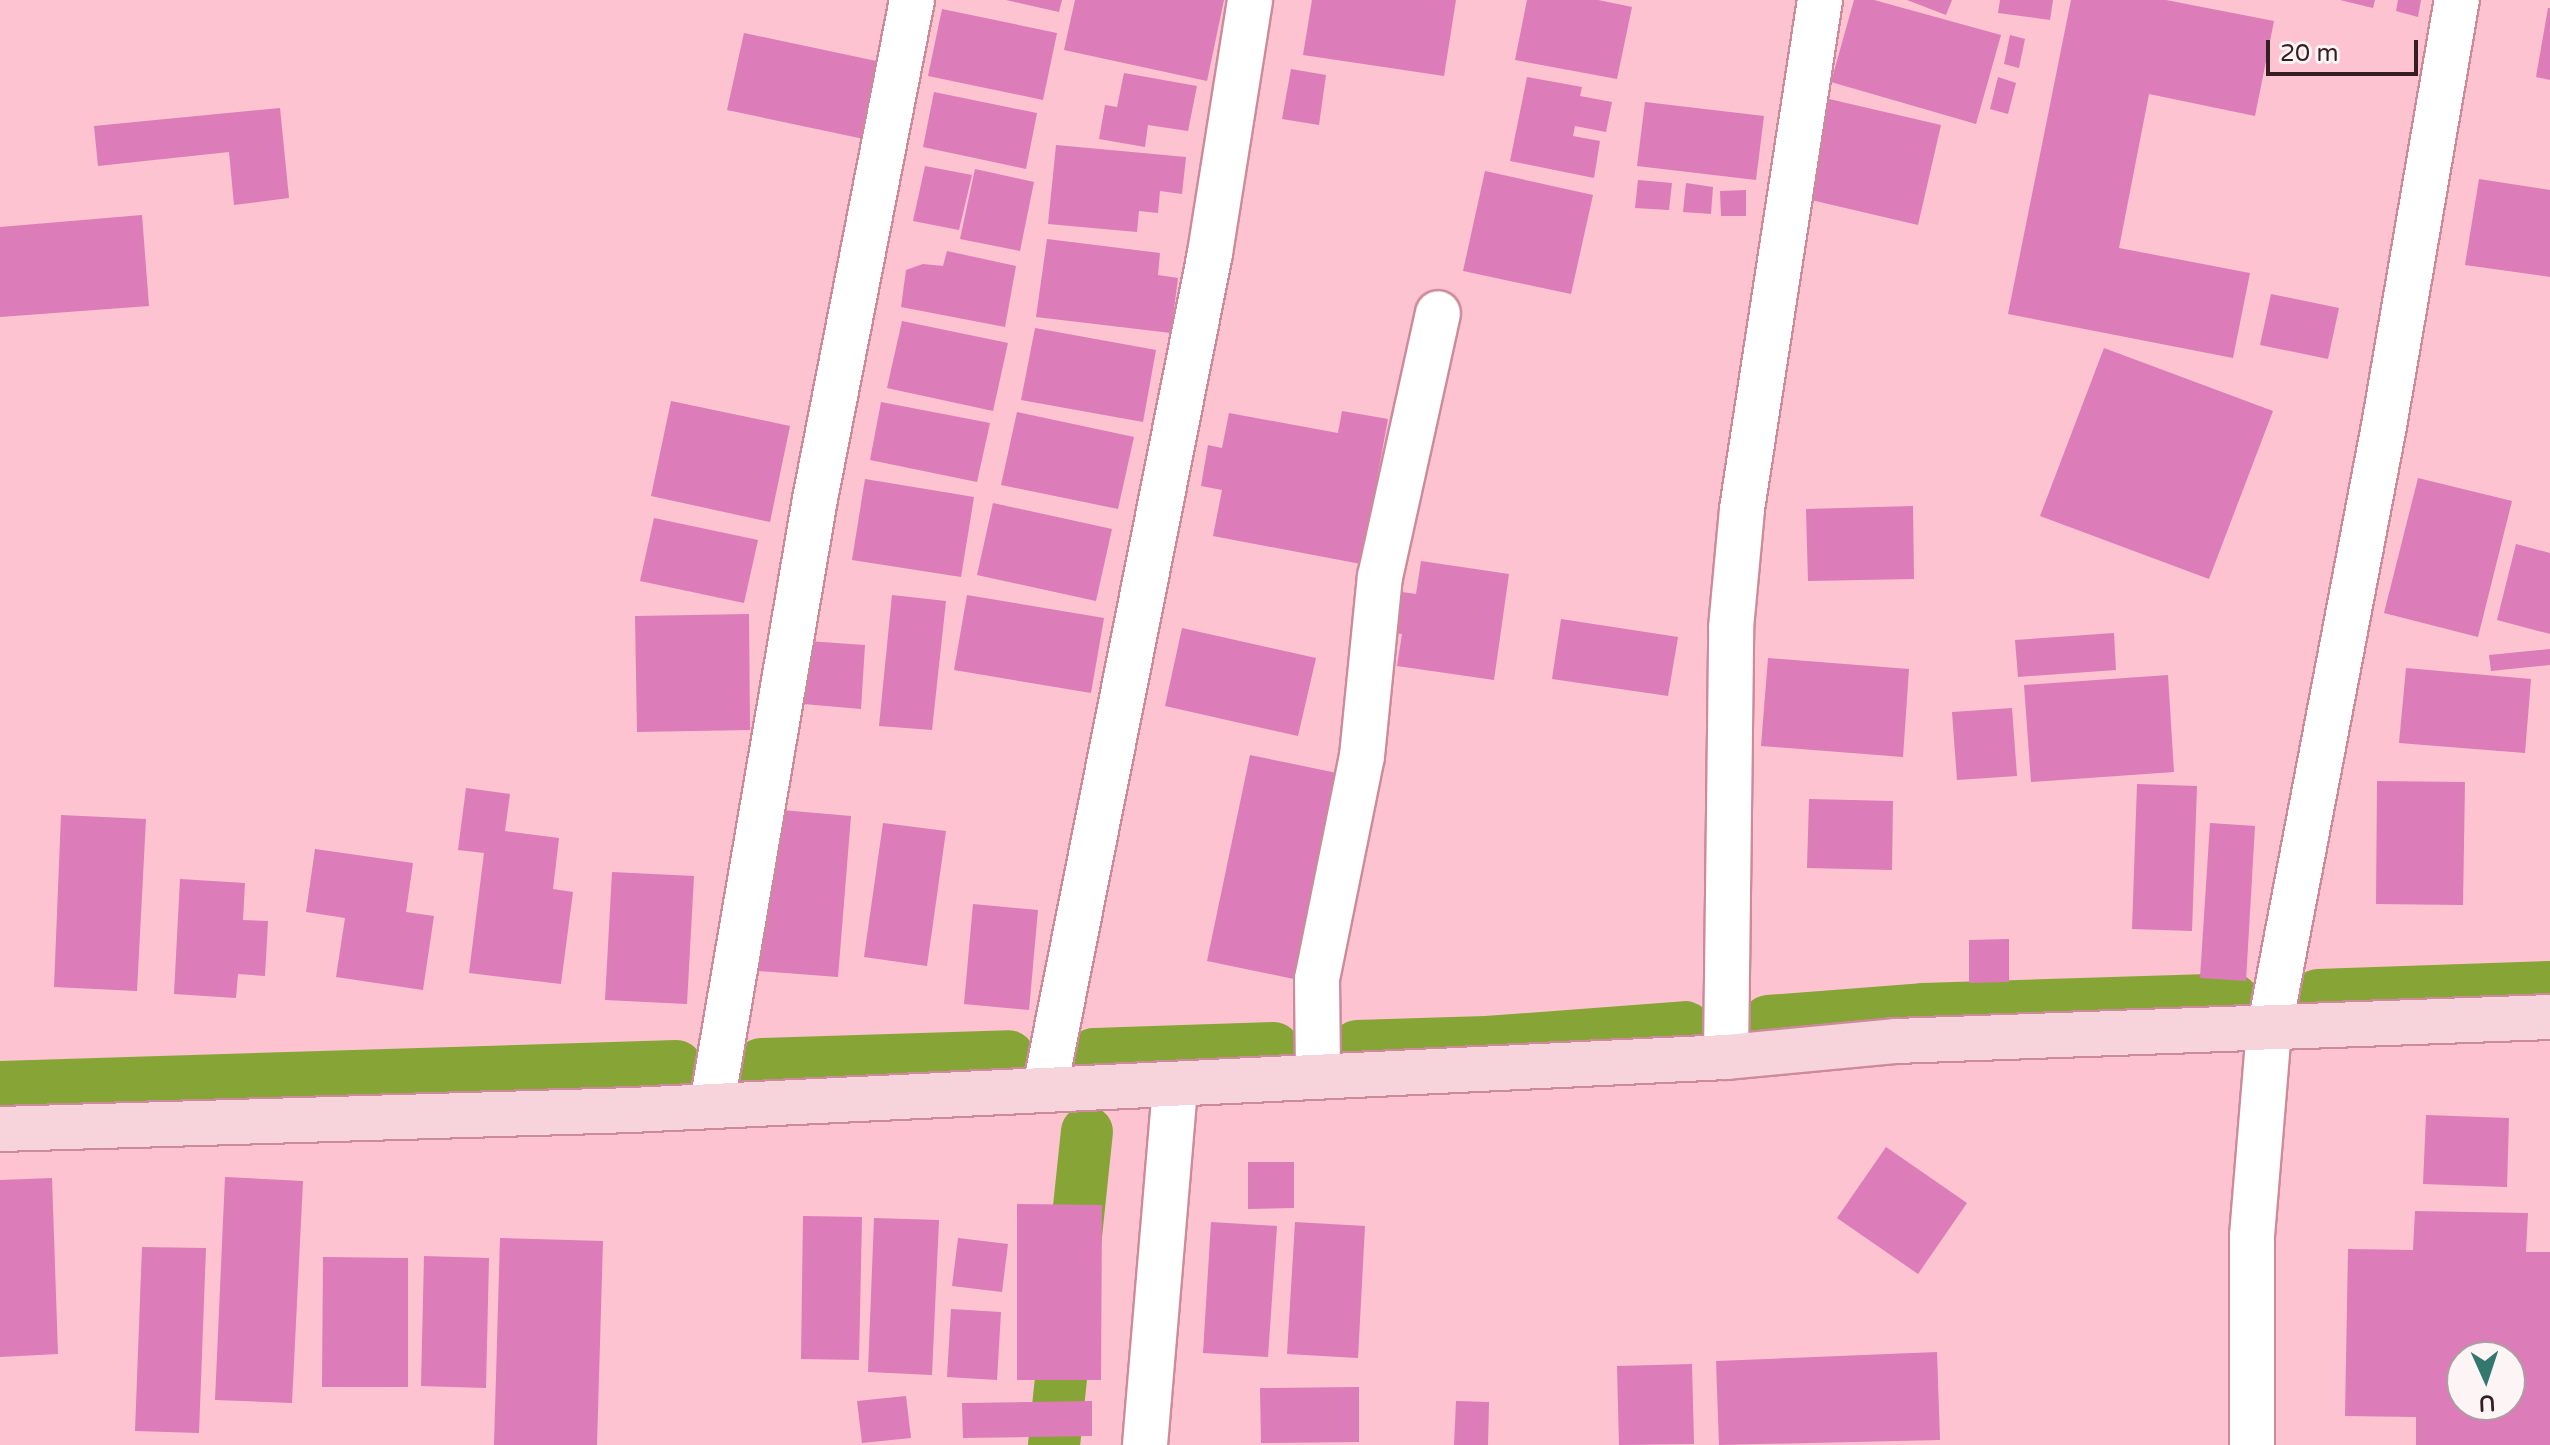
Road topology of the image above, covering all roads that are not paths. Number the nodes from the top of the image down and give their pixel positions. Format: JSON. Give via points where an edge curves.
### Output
{"nodes":[{"id":1,"x":912,"y":0,"type":"edge"},
{"id":2,"x":1250,"y":0,"type":"edge"},
{"id":3,"x":1820,"y":0,"type":"edge"},
{"id":4,"x":2457,"y":0,"type":"edge"},
{"id":5,"x":1438,"y":313,"type":"dead end"},
{"id":6,"x":2550,"y":1017,"type":"edge"},
{"id":7,"x":2269,"y":1031,"type":"junction"},
{"id":8,"x":1726,"y":1057,"type":"junction"},
{"id":9,"x":1318,"y":1073,"type":"junction"},
{"id":10,"x":1175,"y":1084,"type":"junction"},
{"id":11,"x":1045,"y":1088,"type":"junction"},
{"id":12,"x":712,"y":1104,"type":"junction"},
{"id":13,"x":0,"y":1129,"type":"edge"},
{"id":14,"x":1145,"y":1445,"type":"edge"},
{"id":15,"x":2252,"y":1445,"type":"edge"}],
"edges":[{"from":1,"to":12,"type":"street","via":[[815,499]]},
{"from":2,"to":11,"type":"street","via":[[1210,253]]},
{"from":3,"to":8,"type":"street","via":[[1742,509],[1731,628]]},
{"from":4,"to":7,"type":"street","via":[[2384,426]]},
{"from":5,"to":9,"type":"street","via":[[1380,577],[1362,756],[1317,979]]},
{"from":6,"to":7,"type":"main road"},
{"from":7,"to":8,"type":"main road","via":[[1896,1041]]},
{"from":7,"to":15,"type":"street","via":[[2252,1236]]},
{"from":8,"to":9,"type":"main road"},
{"from":9,"to":10,"type":"main road"},
{"from":10,"to":11,"type":"main road"},
{"from":10,"to":14,"type":"street"},
{"from":11,"to":12,"type":"main road"},
{"from":12,"to":13,"type":"main road"}]}
